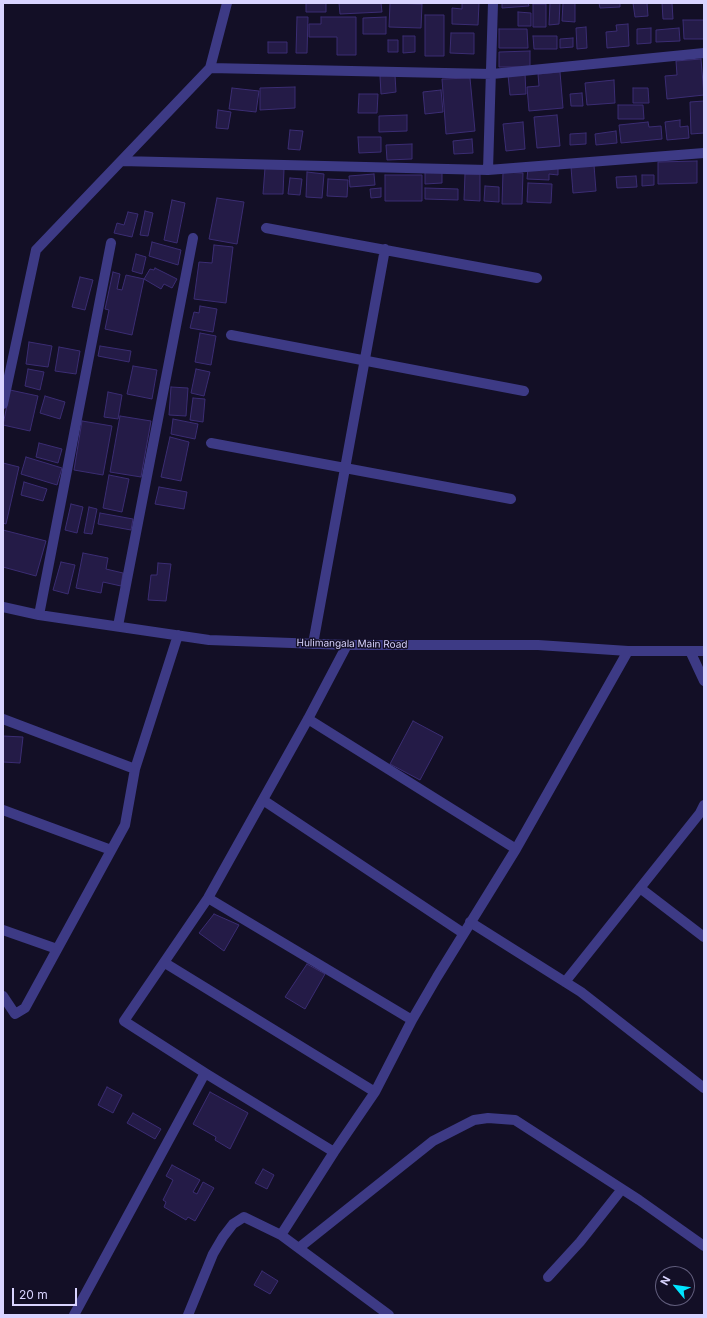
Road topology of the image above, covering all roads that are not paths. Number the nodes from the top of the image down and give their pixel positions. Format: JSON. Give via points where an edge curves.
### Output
{"nodes":[{"id":1,"x":227,"y":3,"type":"edge"},
{"id":2,"x":493,"y":3,"type":"edge"},
{"id":3,"x":704,"y":53,"type":"edge"},
{"id":4,"x":210,"y":68,"type":"junction"},
{"id":5,"x":492,"y":74,"type":"junction"},
{"id":6,"x":704,"y":153,"type":"edge"},
{"id":7,"x":121,"y":161,"type":"junction"},
{"id":8,"x":488,"y":170,"type":"junction"},
{"id":9,"x":266,"y":228,"type":"dead end"},
{"id":10,"x":193,"y":238,"type":"dead end"},
{"id":11,"x":111,"y":243,"type":"dead end"},
{"id":12,"x":385,"y":249,"type":"junction"},
{"id":13,"x":537,"y":278,"type":"dead end"},
{"id":14,"x":231,"y":334,"type":"dead end"},
{"id":15,"x":365,"y":360,"type":"junction"},
{"id":16,"x":524,"y":391,"type":"dead end"},
{"id":17,"x":3,"y":404,"type":"edge"},
{"id":18,"x":211,"y":443,"type":"dead end"},
{"id":19,"x":345,"y":469,"type":"junction"},
{"id":20,"x":511,"y":499,"type":"dead end"},
{"id":21,"x":3,"y":607,"type":"edge"},
{"id":22,"x":39,"y":614,"type":"junction"},
{"id":23,"x":118,"y":626,"type":"junction"},
{"id":24,"x":178,"y":635,"type":"junction"},
{"id":25,"x":313,"y":644,"type":"junction"},
{"id":26,"x":347,"y":645,"type":"junction"},
{"id":27,"x":628,"y":651,"type":"junction"},
{"id":28,"x":690,"y":651,"type":"junction"},
{"id":29,"x":704,"y":651,"type":"edge"},
{"id":30,"x":704,"y":681,"type":"edge"},
{"id":31,"x":3,"y":719,"type":"edge"},
{"id":32,"x":308,"y":719,"type":"junction"},
{"id":33,"x":135,"y":769,"type":"junction"},
{"id":34,"x":263,"y":800,"type":"junction"},
{"id":35,"x":704,"y":805,"type":"edge"},
{"id":36,"x":3,"y":810,"type":"edge"},
{"id":37,"x":516,"y":849,"type":"junction"},
{"id":38,"x":111,"y":850,"type":"junction"},
{"id":39,"x":640,"y":888,"type":"junction"},
{"id":40,"x":208,"y":898,"type":"junction"},
{"id":41,"x":470,"y":922,"type":"junction"},
{"id":42,"x":3,"y":930,"type":"edge"},
{"id":43,"x":463,"y":933,"type":"junction"},
{"id":44,"x":704,"y":937,"type":"edge"},
{"id":45,"x":57,"y":949,"type":"junction"},
{"id":46,"x":165,"y":963,"type":"junction"},
{"id":47,"x":565,"y":982,"type":"junction"},
{"id":48,"x":3,"y":996,"type":"edge"},
{"id":49,"x":412,"y":1020,"type":"junction"},
{"id":50,"x":205,"y":1073,"type":"junction"},
{"id":51,"x":704,"y":1088,"type":"edge"},
{"id":52,"x":375,"y":1092,"type":"junction"},
{"id":53,"x":334,"y":1152,"type":"junction"},
{"id":54,"x":622,"y":1189,"type":"junction"},
{"id":55,"x":281,"y":1235,"type":"junction"},
{"id":56,"x":704,"y":1246,"type":"edge"},
{"id":57,"x":300,"y":1247,"type":"junction"},
{"id":58,"x":548,"y":1277,"type":"dead end"},
{"id":59,"x":190,"y":1314,"type":"edge"},
{"id":60,"x":74,"y":1315,"type":"edge"},
{"id":61,"x":389,"y":1315,"type":"edge"}],
"edges":[{"from":1,"to":4,"type":"street"},
{"from":2,"to":5,"type":"street"},
{"from":3,"to":5,"type":"street"},
{"from":4,"to":5,"type":"street"},
{"from":4,"to":7,"type":"street"},
{"from":5,"to":8,"type":"street"},
{"from":6,"to":8,"type":"street"},
{"from":7,"to":8,"type":"street"},
{"from":7,"to":17,"type":"street","via":[[36,250]]},
{"from":9,"to":12,"type":"street"},
{"from":10,"to":23,"type":"street"},
{"from":11,"to":22,"type":"street"},
{"from":12,"to":13,"type":"street"},
{"from":12,"to":15,"type":"street"},
{"from":14,"to":15,"type":"street"},
{"from":15,"to":16,"type":"street"},
{"from":15,"to":19,"type":"street"},
{"from":18,"to":19,"type":"street"},
{"from":19,"to":20,"type":"street"},
{"from":19,"to":25,"type":"street"},
{"from":21,"to":22,"type":"street","name":"Hulimangala Main Road"},
{"from":22,"to":23,"type":"street","name":"Hulimangala Main Road"},
{"from":23,"to":24,"type":"street","name":"Hulimangala Main Road"},
{"from":24,"to":25,"type":"street","name":"Hulimangala Main Road","via":[[208,640]]},
{"from":24,"to":33,"type":"street"},
{"from":25,"to":26,"type":"street","name":"Hulimangala Main Road"},
{"from":26,"to":27,"type":"street","name":"Hulimangala Main Road","via":[[538,645]]},
{"from":26,"to":32,"type":"street"},
{"from":27,"to":28,"type":"street","name":"Hulimangala Main Road"},
{"from":27,"to":37,"type":"street"},
{"from":28,"to":29,"type":"street","name":"Hulimangala Main Road"},
{"from":28,"to":30,"type":"street"},
{"from":31,"to":33,"type":"street"},
{"from":32,"to":34,"type":"street"},
{"from":32,"to":37,"type":"street"},
{"from":33,"to":38,"type":"street","via":[[125,825]]},
{"from":34,"to":40,"type":"street"},
{"from":34,"to":43,"type":"street"},
{"from":35,"to":39,"type":"street"},
{"from":36,"to":38,"type":"street"},
{"from":37,"to":41,"type":"street"},
{"from":38,"to":45,"type":"street"},
{"from":39,"to":44,"type":"street"},
{"from":39,"to":47,"type":"street"},
{"from":40,"to":46,"type":"street"},
{"from":40,"to":49,"type":"street"},
{"from":41,"to":43,"type":"street"},
{"from":41,"to":47,"type":"street"},
{"from":42,"to":45,"type":"street"},
{"from":43,"to":49,"type":"street"},
{"from":45,"to":48,"type":"street","via":[[25,1008],[15,1014]]},
{"from":46,"to":50,"type":"street","via":[[124,1021]]},
{"from":46,"to":52,"type":"street"},
{"from":47,"to":51,"type":"street"},
{"from":49,"to":52,"type":"street"},
{"from":50,"to":53,"type":"street"},
{"from":50,"to":60,"type":"street"},
{"from":52,"to":53,"type":"street"},
{"from":53,"to":55,"type":"street"},
{"from":54,"to":56,"type":"street"},
{"from":54,"to":57,"type":"street","via":[[515,1120],[474,1120],[433,1142]]},
{"from":54,"to":58,"type":"street"},
{"from":55,"to":57,"type":"street"},
{"from":55,"to":59,"type":"street","via":[[244,1217],[233,1224],[213,1254]]},
{"from":57,"to":61,"type":"street","via":[[328,1271]]}]}
